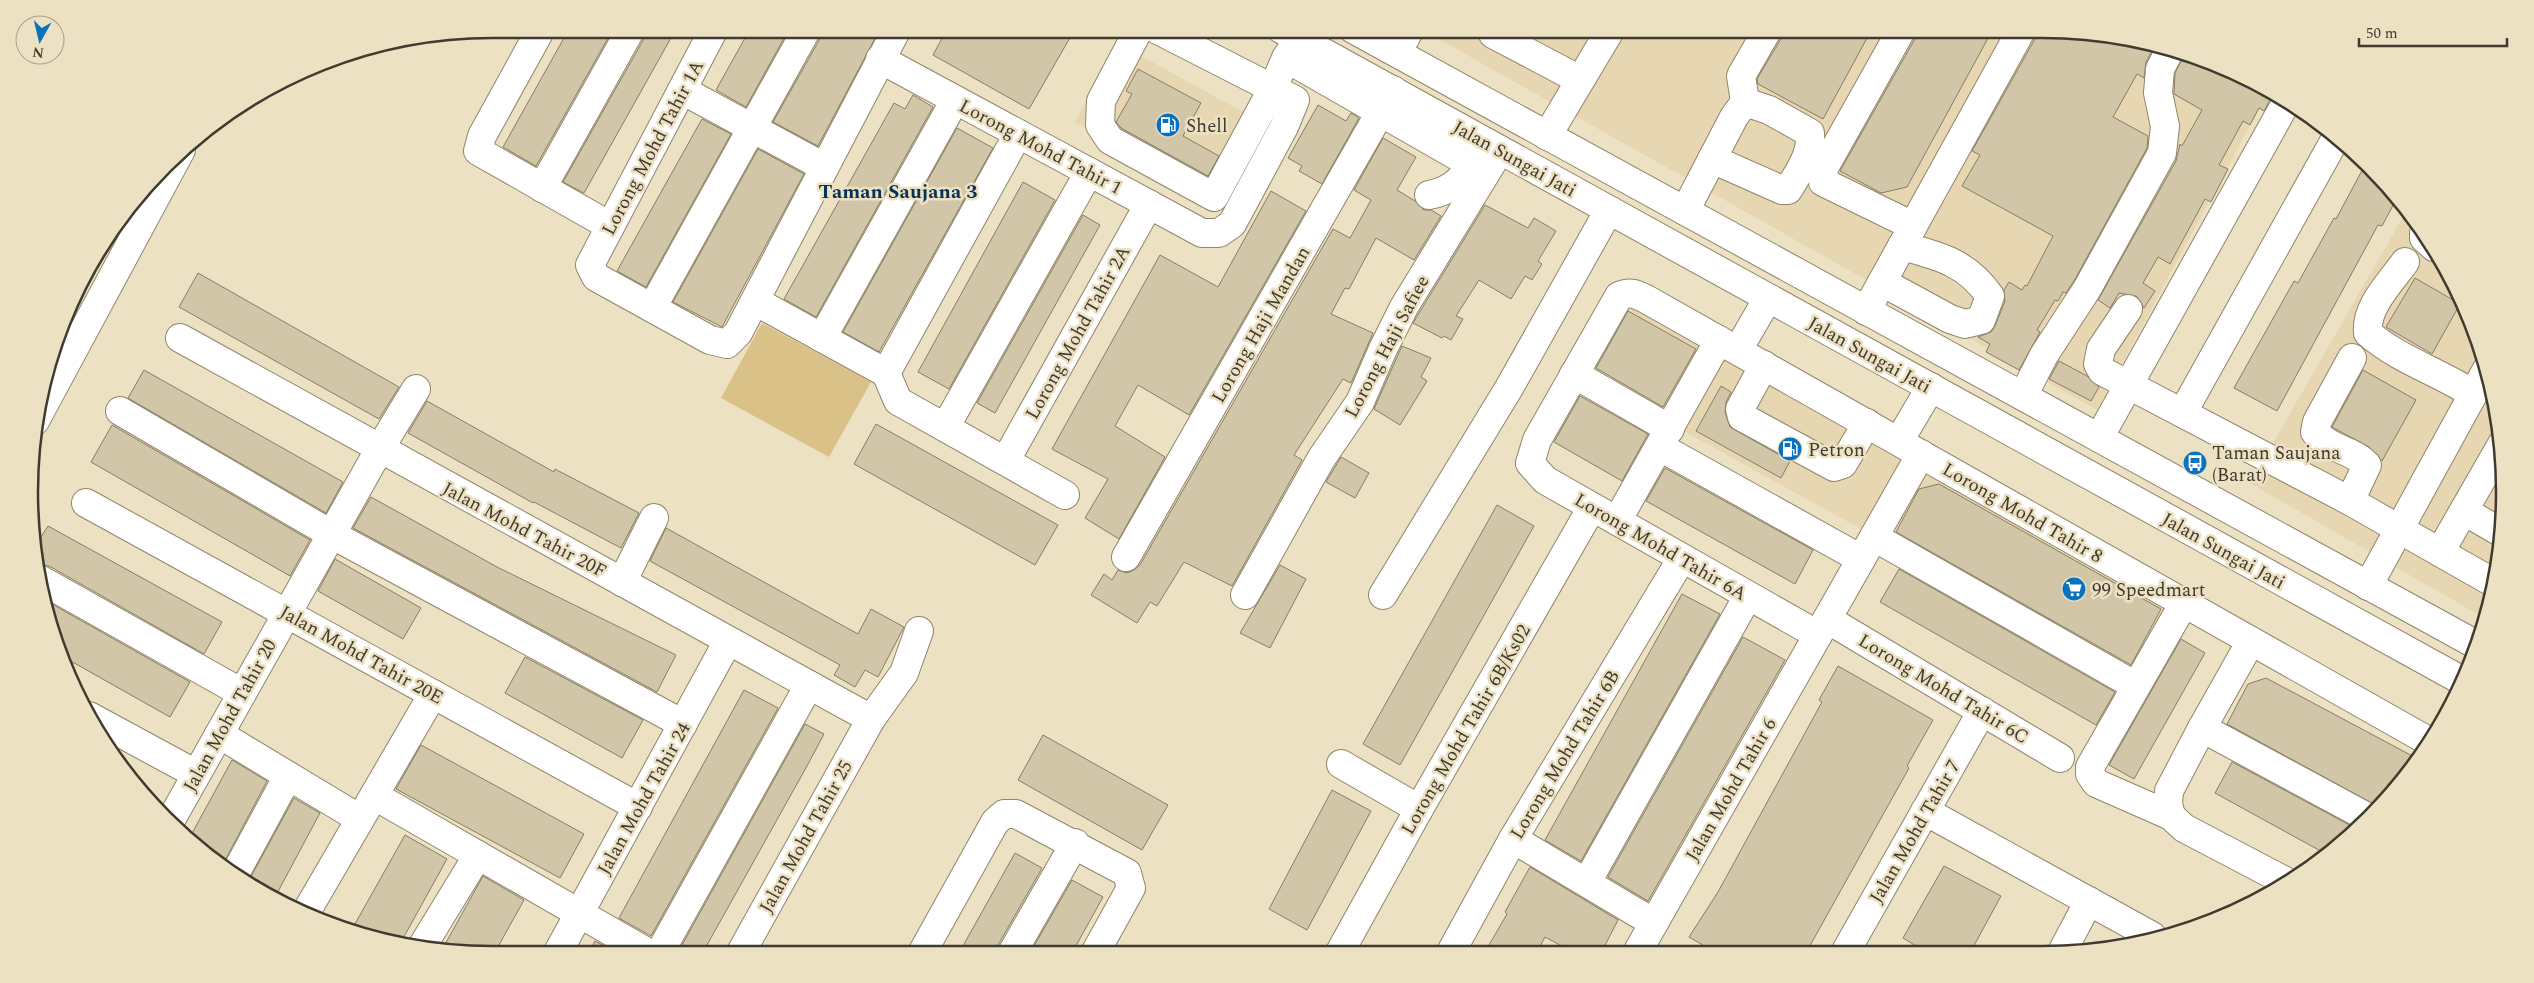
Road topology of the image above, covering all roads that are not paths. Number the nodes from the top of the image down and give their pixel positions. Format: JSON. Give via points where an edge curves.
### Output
{"nodes":[{"id":1,"x":536,"y":38,"type":"edge"},
{"id":2,"x":626,"y":38,"type":"edge"},
{"id":3,"x":709,"y":38,"type":"edge"},
{"id":4,"x":802,"y":38,"type":"edge"},
{"id":5,"x":892,"y":38,"type":"edge"},
{"id":6,"x":1134,"y":38,"type":"edge"},
{"id":7,"x":1174,"y":38,"type":"edge"},
{"id":8,"x":1370,"y":38,"type":"edge"},
{"id":9,"x":1405,"y":38,"type":"edge"},
{"id":10,"x":1501,"y":38,"type":"edge"},
{"id":11,"x":1606,"y":38,"type":"edge"},
{"id":12,"x":1763,"y":38,"type":"edge"},
{"id":13,"x":1897,"y":38,"type":"edge"},
{"id":14,"x":2017,"y":38,"type":"edge"},
{"id":15,"x":1289,"y":42,"type":"edge"},
{"id":16,"x":1397,"y":53,"type":"junction"},
{"id":17,"x":2167,"y":55,"type":"edge"},
{"id":18,"x":880,"y":59,"type":"junction"},
{"id":19,"x":1580,"y":80,"type":"junction"},
{"id":20,"x":1273,"y":88,"type":"junction"},
{"id":21,"x":682,"y":90,"type":"junction"},
{"id":22,"x":955,"y":100,"type":"junction"},
{"id":23,"x":1387,"y":101,"type":"junction"},
{"id":24,"x":1745,"y":102,"type":"junction"},
{"id":25,"x":2284,"y":107,"type":"edge"},
{"id":26,"x":752,"y":128,"type":"junction"},
{"id":27,"x":1018,"y":134,"type":"junction"},
{"id":28,"x":1547,"y":136,"type":"junction"},
{"id":29,"x":2333,"y":143,"type":"edge"},
{"id":30,"x":1500,"y":150,"type":"junction"},
{"id":31,"x":1712,"y":159,"type":"junction"},
{"id":32,"x":824,"y":167,"type":"junction"},
{"id":33,"x":1478,"y":168,"type":"junction"},
{"id":34,"x":1089,"y":172,"type":"junction"},
{"id":35,"x":161,"y":180,"type":"edge"},
{"id":36,"x":542,"y":188,"type":"junction"},
{"id":37,"x":1428,"y":196,"type":"dead end"},
{"id":38,"x":1149,"y":204,"type":"junction"},
{"id":39,"x":1609,"y":210,"type":"junction"},
{"id":40,"x":1685,"y":211,"type":"junction"},
{"id":41,"x":131,"y":225,"type":"edge"},
{"id":42,"x":610,"y":226,"type":"junction"},
{"id":43,"x":1908,"y":236,"type":"junction"},
{"id":44,"x":2405,"y":262,"type":"dead end"},
{"id":45,"x":1882,"y":282,"type":"junction"},
{"id":46,"x":1768,"y":298,"type":"junction"},
{"id":47,"x":756,"y":301,"type":"junction"},
{"id":48,"x":652,"y":308,"type":"junction"},
{"id":49,"x":2128,"y":309,"type":"dead end"},
{"id":50,"x":1866,"y":311,"type":"junction"},
{"id":51,"x":180,"y":338,"type":"dead end"},
{"id":52,"x":822,"y":338,"type":"junction"},
{"id":53,"x":1729,"y":345,"type":"junction"},
{"id":54,"x":2352,"y":358,"type":"dead end"},
{"id":55,"x":1764,"y":365,"type":"junction"},
{"id":56,"x":886,"y":374,"type":"junction"},
{"id":57,"x":1574,"y":374,"type":"junction"},
{"id":58,"x":2482,"y":378,"type":"edge"},
{"id":59,"x":2130,"y":384,"type":"junction"},
{"id":60,"x":1930,"y":387,"type":"junction"},
{"id":61,"x":416,"y":389,"type":"dead end"},
{"id":62,"x":48,"y":394,"type":"edge"},
{"id":63,"x":2473,"y":394,"type":"junction"},
{"id":64,"x":2023,"y":396,"type":"junction"},
{"id":65,"x":120,"y":412,"type":"dead end"},
{"id":66,"x":2183,"y":412,"type":"junction"},
{"id":67,"x":1867,"y":423,"type":"junction"},
{"id":68,"x":946,"y":426,"type":"junction"},
{"id":69,"x":1665,"y":438,"type":"junction"},
{"id":70,"x":2099,"y":438,"type":"junction"},
{"id":71,"x":1910,"y":448,"type":"junction"},
{"id":72,"x":379,"y":450,"type":"junction"},
{"id":73,"x":2495,"y":456,"type":"edge"},
{"id":74,"x":1006,"y":460,"type":"junction"},
{"id":75,"x":1065,"y":495,"type":"dead end"},
{"id":76,"x":2350,"y":501,"type":"junction"},
{"id":77,"x":86,"y":503,"type":"dead end"},
{"id":78,"x":1592,"y":507,"type":"junction"},
{"id":79,"x":2464,"y":511,"type":"junction"},
{"id":80,"x":654,"y":518,"type":"dead end"},
{"id":81,"x":1617,"y":521,"type":"junction"},
{"id":82,"x":2399,"y":529,"type":"junction"},
{"id":83,"x":2495,"y":529,"type":"edge"},
{"id":84,"x":331,"y":534,"type":"junction"},
{"id":85,"x":1867,"y":548,"type":"junction"},
{"id":86,"x":2440,"y":552,"type":"junction"},
{"id":87,"x":1126,"y":557,"type":"dead end"},
{"id":88,"x":1682,"y":558,"type":"junction"},
{"id":89,"x":2488,"y":580,"type":"edge"},
{"id":90,"x":622,"y":582,"type":"junction"},
{"id":91,"x":47,"y":583,"type":"edge"},
{"id":92,"x":2368,"y":586,"type":"junction"},
{"id":93,"x":1383,"y":595,"type":"dead end"},
{"id":94,"x":1245,"y":596,"type":"dead end"},
{"id":95,"x":1748,"y":596,"type":"junction"},
{"id":96,"x":2184,"y":603,"type":"junction"},
{"id":97,"x":287,"y":612,"type":"junction"},
{"id":98,"x":1822,"y":627,"type":"junction"},
{"id":99,"x":919,"y":631,"type":"dead end"},
{"id":100,"x":728,"y":641,"type":"junction"},
{"id":101,"x":2251,"y":641,"type":"junction"},
{"id":102,"x":2470,"y":642,"type":"edge"},
{"id":103,"x":2456,"y":678,"type":"edge"},
{"id":104,"x":809,"y":685,"type":"junction"},
{"id":105,"x":2136,"y":686,"type":"junction"},
{"id":106,"x":242,"y":693,"type":"junction"},
{"id":107,"x":433,"y":694,"type":"junction"},
{"id":108,"x":1982,"y":711,"type":"junction"},
{"id":109,"x":870,"y":719,"type":"junction"},
{"id":110,"x":101,"y":722,"type":"edge"},
{"id":111,"x":683,"y":724,"type":"junction"},
{"id":112,"x":2202,"y":728,"type":"junction"},
{"id":113,"x":219,"y":734,"type":"junction"},
{"id":114,"x":2423,"y":738,"type":"edge"},
{"id":115,"x":2060,"y":758,"type":"dead end"},
{"id":116,"x":1341,"y":764,"type":"dead end"},
{"id":117,"x":196,"y":774,"type":"junction"},
{"id":118,"x":288,"y":776,"type":"junction"},
{"id":119,"x":374,"y":796,"type":"junction"},
{"id":120,"x":638,"y":807,"type":"junction"},
{"id":121,"x":1419,"y":810,"type":"junction"},
{"id":122,"x":1925,"y":811,"type":"junction"},
{"id":123,"x":2362,"y":814,"type":"edge"},
{"id":124,"x":173,"y":816,"type":"edge"},
{"id":125,"x":2171,"y":816,"type":"junction"},
{"id":126,"x":360,"y":819,"type":"junction"},
{"id":127,"x":1513,"y":838,"type":"junction"},
{"id":128,"x":1075,"y":843,"type":"junction"},
{"id":129,"x":478,"y":855,"type":"junction"},
{"id":130,"x":238,"y":868,"type":"edge"},
{"id":131,"x":2281,"y":878,"type":"edge"},
{"id":132,"x":1587,"y":882,"type":"junction"},
{"id":133,"x":2088,"y":901,"type":"junction"},
{"id":134,"x":309,"y":907,"type":"edge"},
{"id":135,"x":579,"y":913,"type":"junction"},
{"id":136,"x":1654,"y":923,"type":"junction"},
{"id":137,"x":2147,"y":933,"type":"edge"},
{"id":138,"x":426,"y":941,"type":"edge"},
{"id":139,"x":2065,"y":945,"type":"edge"},
{"id":140,"x":561,"y":946,"type":"edge"},
{"id":141,"x":636,"y":946,"type":"edge"},
{"id":142,"x":663,"y":946,"type":"edge"},
{"id":143,"x":744,"y":946,"type":"edge"},
{"id":144,"x":926,"y":946,"type":"edge"},
{"id":145,"x":1016,"y":946,"type":"edge"},
{"id":146,"x":1099,"y":946,"type":"edge"},
{"id":147,"x":1343,"y":946,"type":"edge"},
{"id":148,"x":1454,"y":946,"type":"edge"},
{"id":149,"x":1641,"y":946,"type":"edge"},
{"id":150,"x":1850,"y":946,"type":"edge"}],
"edges":[{"from":1,"to":36,"type":"street","via":[[482,136],[478,151]]},
{"from":2,"to":36,"type":"street"},
{"from":3,"to":21,"type":"street","name":"Lorong Mohd Tahir 1A"},
{"from":4,"to":26,"type":"street"},
{"from":5,"to":18,"type":"street"},
{"from":6,"to":20,"type":"street","via":[[1101,101],[1100,125],[1110,140],[1214,197]]},
{"from":7,"to":20,"type":"street"},
{"from":8,"to":16,"type":"street","name":"Jalan Sungai Jati"},
{"from":9,"to":16,"type":"street"},
{"from":10,"to":19,"type":"street"},
{"from":11,"to":19,"type":"street"},
{"from":12,"to":24,"type":"street","via":[[1741,76]]},
{"from":13,"to":43,"type":"street","via":[[1824,168],[1823,182]]},
{"from":14,"to":43,"type":"street"},
{"from":15,"to":20,"type":"street"},
{"from":15,"to":23,"type":"street","name":"Jalan Sungai Jati"},
{"from":16,"to":28,"type":"street","name":"Jalan Sungai Jati"},
{"from":17,"to":64,"type":"street","via":[[2160,69],[2158,93],[2165,126],[2162,153]]},
{"from":18,"to":22,"type":"street","name":"Lorong Mohd Tahir 1"},
{"from":18,"to":32,"type":"street"},
{"from":19,"to":28,"type":"street"},
{"from":20,"to":38,"type":"street","name":"Lorong Mohd Tahir 1","via":[[1295,100],[1232,224],[1219,233],[1202,233]]},
{"from":21,"to":26,"type":"street"},
{"from":21,"to":42,"type":"street","name":"Lorong Mohd Tahir 1A"},
{"from":22,"to":27,"type":"street","name":"Lorong Mohd Tahir 1"},
{"from":22,"to":52,"type":"street"},
{"from":23,"to":30,"type":"street","name":"Jalan Sungai Jati"},
{"from":23,"to":33,"type":"street"},
{"from":23,"to":87,"type":"street","name":"Lorong Haji Mandan"},
{"from":24,"to":31,"type":"street"},
{"from":24,"to":31,"type":"street","via":[[1769,110],[1810,133],[1811,145],[1801,169],[1788,190],[1782,190]]},
{"from":25,"to":59,"type":"street"},
{"from":26,"to":32,"type":"street"},
{"from":26,"to":48,"type":"street"},
{"from":27,"to":34,"type":"street","name":"Lorong Mohd Tahir 1"},
{"from":27,"to":56,"type":"street"},
{"from":28,"to":40,"type":"street","name":"Jalan Sungai Jati"},
{"from":29,"to":66,"type":"street"},
{"from":30,"to":33,"type":"street","name":"Lorong Haji Safiee"},
{"from":30,"to":39,"type":"street","name":"Jalan Sungai Jati"},
{"from":31,"to":40,"type":"street"},
{"from":32,"to":47,"type":"street"},
{"from":33,"to":37,"type":"street","via":[[1465,174],[1451,188]]},
{"from":33,"to":94,"type":"street","name":"Lorong Haji Safiee","via":[[1404,307],[1360,402],[1321,458]]},
{"from":34,"to":38,"type":"street","name":"Lorong Mohd Tahir 1"},
{"from":34,"to":68,"type":"street"},
{"from":35,"to":41,"type":"street"},
{"from":36,"to":42,"type":"street"},
{"from":38,"to":74,"type":"street","name":"Lorong Mohd Tahir 2A"},
{"from":39,"to":46,"type":"street","name":"Jalan Sungai Jati"},
{"from":39,"to":93,"type":"street","via":[[1509,388]]},
{"from":40,"to":50,"type":"street","name":"Jalan Sungai Jati"},
{"from":41,"to":62,"type":"street"},
{"from":42,"to":48,"type":"street","name":"Lorong Mohd Tahir 1A","via":[[590,265],[596,277]]},
{"from":43,"to":45,"type":"street"},
{"from":43,"to":45,"type":"street","via":[[1950,260],[1982,284],[1990,296],[1981,320],[1965,324],[1950,319]]},
{"from":44,"to":63,"type":"street","via":[[2383,292],[2367,323],[2368,333],[2396,354],[2446,376]]},
{"from":45,"to":50,"type":"street"},
{"from":46,"to":53,"type":"street"},
{"from":46,"to":60,"type":"street","name":"Jalan Sungai Jati"},
{"from":47,"to":48,"type":"street","via":[[738,333],[727,344],[710,340]]},
{"from":47,"to":52,"type":"street"},
{"from":49,"to":59,"type":"street","via":[[2101,349],[2098,364],[2102,372]]},
{"from":50,"to":64,"type":"street","name":"Jalan Sungai Jati"},
{"from":51,"to":72,"type":"street","name":"Jalan Mohd Tahir 20F"},
{"from":52,"to":56,"type":"street"},
{"from":53,"to":55,"type":"street","name":"Lorong Mohd Tahir 8"},
{"from":53,"to":57,"type":"street","name":"Lorong Mohd Tahir 8","via":[[1634,294],[1626,293],[1615,301]]},
{"from":53,"to":69,"type":"street"},
{"from":54,"to":76,"type":"street","via":[[2317,422],[2315,432],[2324,443],[2360,458],[2367,465]]},
{"from":55,"to":67,"type":"street","name":"Lorong Mohd Tahir 8"},
{"from":55,"to":67,"type":"street","via":[[1740,409],[1742,417],[1834,467],[1843,464]]},
{"from":56,"to":68,"type":"street","via":[[898,401]]},
{"from":57,"to":69,"type":"street"},
{"from":57,"to":78,"type":"street","name":"Lorong Mohd Tahir 6A","via":[[1537,440],[1530,463],[1544,480]]},
{"from":58,"to":63,"type":"street"},
{"from":59,"to":66,"type":"street"},
{"from":59,"to":70,"type":"street"},
{"from":60,"to":71,"type":"street","name":"Jalan Mohd Tahir 6"},
{"from":60,"to":103,"type":"street","name":"Jalan Sungai Jati"},
{"from":61,"to":72,"type":"street","name":"Jalan Mohd Tahir 20"},
{"from":63,"to":82,"type":"street"},
{"from":64,"to":70,"type":"street","name":"Jalan Sungai Jati"},
{"from":65,"to":84,"type":"street"},
{"from":66,"to":76,"type":"street"},
{"from":67,"to":71,"type":"street","name":"Lorong Mohd Tahir 8"},
{"from":68,"to":74,"type":"street"},
{"from":69,"to":81,"type":"street"},
{"from":69,"to":85,"type":"street"},
{"from":70,"to":92,"type":"street","name":"Jalan Sungai Jati"},
{"from":71,"to":85,"type":"street","name":"Jalan Mohd Tahir 6"},
{"from":71,"to":96,"type":"street","name":"Lorong Mohd Tahir 8"},
{"from":72,"to":84,"type":"street","name":"Jalan Mohd Tahir 20"},
{"from":72,"to":90,"type":"street","name":"Jalan Mohd Tahir 20F"},
{"from":73,"to":79,"type":"street"},
{"from":74,"to":75,"type":"street"},
{"from":76,"to":82,"type":"street"},
{"from":77,"to":97,"type":"street","name":"Jalan Mohd Tahir 20E"},
{"from":78,"to":81,"type":"street","name":"Lorong Mohd Tahir 6A"},
{"from":78,"to":121,"type":"street","name":"Lorong Mohd Tahir 6B/Ks02"},
{"from":79,"to":83,"type":"street"},
{"from":79,"to":86,"type":"street"},
{"from":80,"to":90,"type":"street"},
{"from":81,"to":88,"type":"street","name":"Lorong Mohd Tahir 6A"},
{"from":82,"to":86,"type":"street"},
{"from":82,"to":92,"type":"street"},
{"from":84,"to":97,"type":"street","name":"Jalan Mohd Tahir 20"},
{"from":84,"to":111,"type":"street"},
{"from":85,"to":98,"type":"street","name":"Jalan Mohd Tahir 6"},
{"from":85,"to":105,"type":"street"},
{"from":86,"to":89,"type":"street"},
{"from":88,"to":95,"type":"street","name":"Lorong Mohd Tahir 6A"},
{"from":88,"to":127,"type":"street","name":"Lorong Mohd Tahir 6B"},
{"from":90,"to":100,"type":"street","name":"Jalan Mohd Tahir 20F"},
{"from":91,"to":106,"type":"street"},
{"from":92,"to":102,"type":"street","name":"Jalan Sungai Jati"},
{"from":95,"to":98,"type":"street","name":"Lorong Mohd Tahir 6A"},
{"from":95,"to":132,"type":"street"},
{"from":96,"to":101,"type":"street","name":"Lorong Mohd Tahir 8"},
{"from":96,"to":105,"type":"street"},
{"from":97,"to":106,"type":"street","name":"Jalan Mohd Tahir 20"},
{"from":97,"to":107,"type":"street","name":"Jalan Mohd Tahir 20E"},
{"from":98,"to":108,"type":"street","name":"Lorong Mohd Tahir 6C"},
{"from":98,"to":136,"type":"street","name":"Jalan Mohd Tahir 6"},
{"from":99,"to":109,"type":"street","name":"Jalan Mohd Tahir 25","via":[[904,673]]},
{"from":100,"to":104,"type":"street","name":"Jalan Mohd Tahir 20F"},
{"from":100,"to":111,"type":"street","name":"Jalan Mohd Tahir 24"},
{"from":101,"to":112,"type":"street"},
{"from":101,"to":114,"type":"street","name":"Lorong Mohd Tahir 8"},
{"from":104,"to":109,"type":"street","name":"Jalan Mohd Tahir 20F"},
{"from":104,"to":142,"type":"street"},
{"from":105,"to":125,"type":"street","via":[[2090,767],[2090,774],[2096,783]]},
{"from":106,"to":113,"type":"street","name":"Jalan Mohd Tahir 20"},
{"from":107,"to":119,"type":"street"},
{"from":107,"to":120,"type":"street","name":"Jalan Mohd Tahir 20E"},
{"from":108,"to":115,"type":"street","name":"Lorong Mohd Tahir 6C"},
{"from":108,"to":122,"type":"street","name":"Jalan Mohd Tahir 7"},
{"from":109,"to":143,"type":"street","name":"Jalan Mohd Tahir 25"},
{"from":110,"to":117,"type":"street"},
{"from":111,"to":120,"type":"street","name":"Jalan Mohd Tahir 24"},
{"from":112,"to":123,"type":"street"},
{"from":112,"to":125,"type":"street","via":[[2169,791]]},
{"from":113,"to":117,"type":"street","name":"Jalan Mohd Tahir 20"},
{"from":113,"to":118,"type":"street"},
{"from":116,"to":121,"type":"street"},
{"from":117,"to":124,"type":"street","name":"Jalan Mohd Tahir 20"},
{"from":118,"to":126,"type":"street"},
{"from":118,"to":130,"type":"street"},
{"from":119,"to":126,"type":"street"},
{"from":119,"to":129,"type":"street"},
{"from":120,"to":135,"type":"street","name":"Jalan Mohd Tahir 24"},
{"from":121,"to":147,"type":"street","name":"Lorong Mohd Tahir 6B/Ks02"},
{"from":122,"to":133,"type":"street"},
{"from":122,"to":150,"type":"street","name":"Jalan Mohd Tahir 7"},
{"from":125,"to":131,"type":"street","via":[[2184,828]]},
{"from":126,"to":134,"type":"street"},
{"from":127,"to":132,"type":"street"},
{"from":127,"to":148,"type":"street","name":"Lorong Mohd Tahir 6B"},
{"from":128,"to":144,"type":"street","via":[[1016,814],[1004,814],[995,822]]},
{"from":128,"to":145,"type":"street"},
{"from":128,"to":146,"type":"street","via":[[1127,873],[1131,888]]},
{"from":129,"to":135,"type":"street"},
{"from":129,"to":138,"type":"street"},
{"from":132,"to":136,"type":"street"},
{"from":133,"to":137,"type":"street"},
{"from":133,"to":139,"type":"street"},
{"from":135,"to":140,"type":"street","name":"Jalan Mohd Tahir 24"},
{"from":135,"to":141,"type":"street"},
{"from":136,"to":149,"type":"street","name":"Jalan Mohd Tahir 6"}]}
